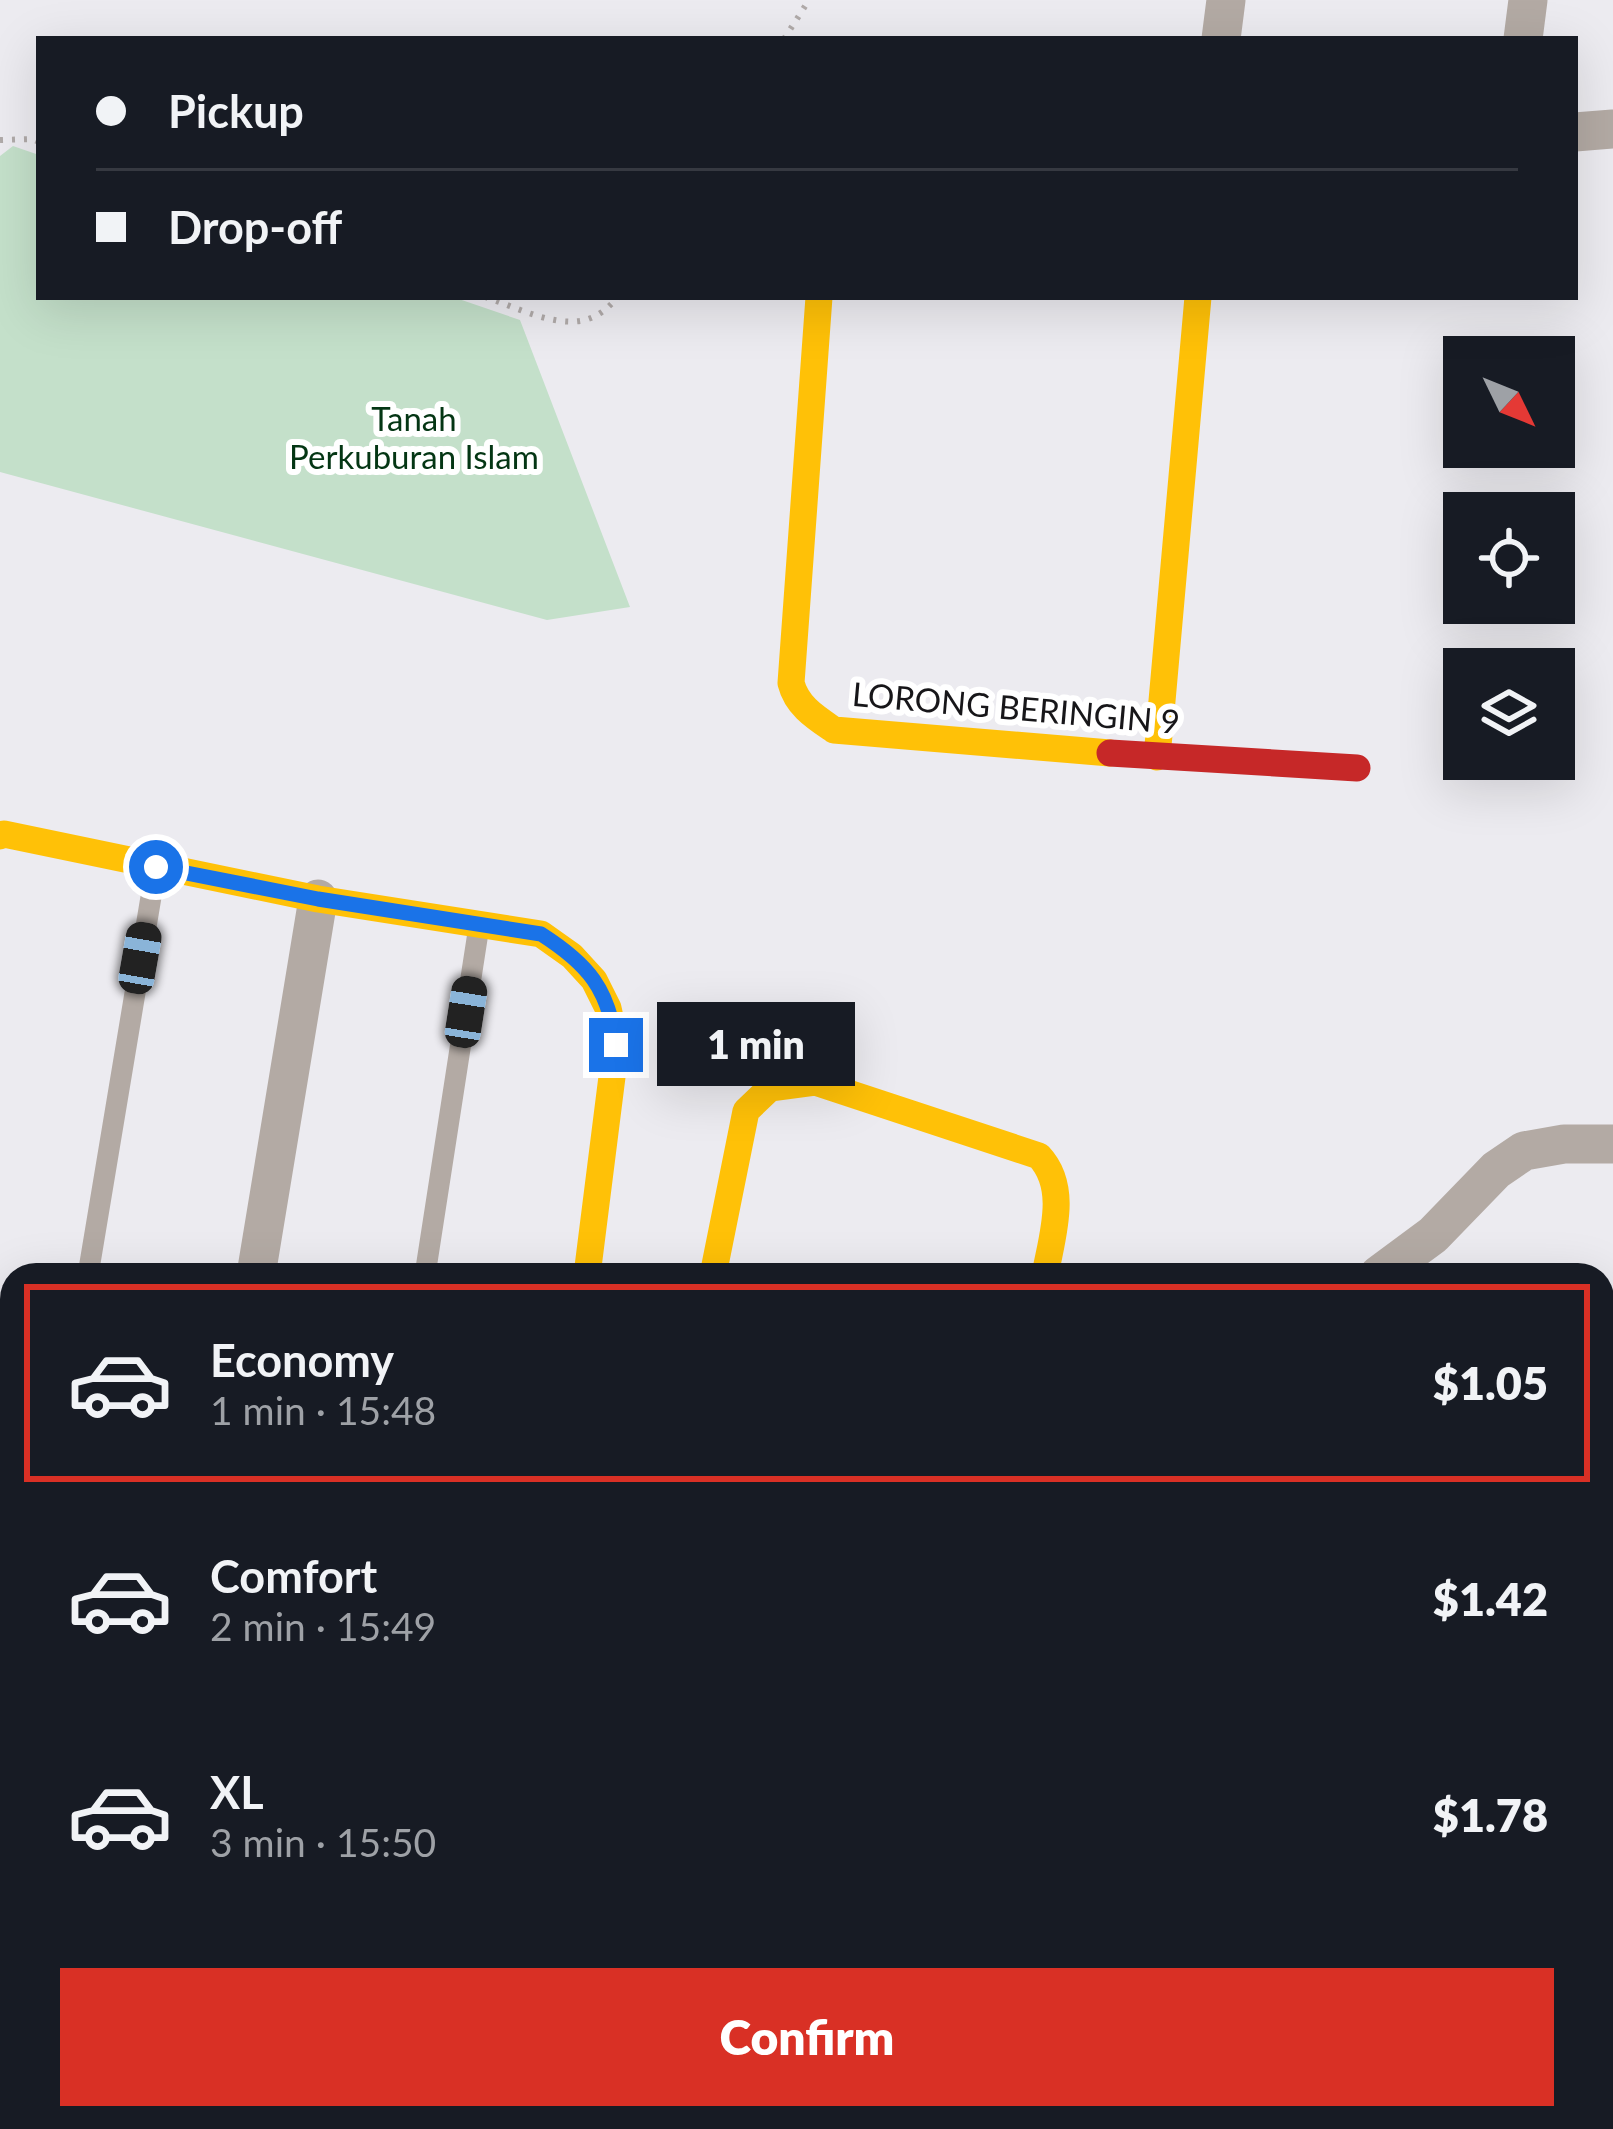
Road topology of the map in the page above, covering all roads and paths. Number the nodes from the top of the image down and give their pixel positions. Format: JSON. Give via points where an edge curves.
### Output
{"nodes":[{"id":1,"x":809,"y":0,"type":"edge"},
{"id":2,"x":1226,"y":0,"type":"edge"},
{"id":3,"x":1528,"y":0,"type":"edge"},
{"id":4,"x":786,"y":36,"type":"edge"},
{"id":5,"x":1222,"y":36,"type":"edge"},
{"id":6,"x":1523,"y":36,"type":"edge"},
{"id":7,"x":1613,"y":129,"type":"edge"},
{"id":8,"x":1578,"y":133,"type":"edge"},
{"id":9,"x":0,"y":140,"type":"edge"},
{"id":10,"x":36,"y":141,"type":"edge"},
{"id":11,"x":494,"y":300,"type":"edge"},
{"id":12,"x":615,"y":300,"type":"edge"},
{"id":13,"x":819,"y":300,"type":"edge"},
{"id":14,"x":1198,"y":300,"type":"edge"},
{"id":15,"x":1157,"y":757,"type":"junction"},
{"id":16,"x":1357,"y":768,"type":"dead end"},
{"id":17,"x":0,"y":836,"type":"edge"},
{"id":18,"x":156,"y":867,"type":"junction"},
{"id":19,"x":318,"y":899,"type":"junction"},
{"id":20,"x":479,"y":925,"type":"junction"},
{"id":21,"x":1613,"y":1144,"type":"edge"},
{"id":22,"x":90,"y":1263,"type":"edge"},
{"id":23,"x":258,"y":1263,"type":"edge"},
{"id":24,"x":427,"y":1263,"type":"edge"},
{"id":25,"x":589,"y":1263,"type":"edge"},
{"id":26,"x":714,"y":1263,"type":"edge"},
{"id":27,"x":1047,"y":1263,"type":"edge"},
{"id":28,"x":1395,"y":1263,"type":"edge"}],
"edges":[{"from":1,"to":4,"type":"path"},
{"from":2,"to":5,"type":"street"},
{"from":3,"to":6,"type":"street"},
{"from":7,"to":8,"type":"street"},
{"from":9,"to":10,"type":"path"},
{"from":11,"to":12,"type":"path","via":[[573,322]]},
{"from":13,"to":15,"type":"street","name":"LORONG BERINGIN 9","via":[[793,695],[834,730]]},
{"from":14,"to":15,"type":"street"},
{"from":15,"to":16,"type":"street","name":"LORONG BERINGIN 9"},
{"from":17,"to":18,"type":"street"},
{"from":18,"to":19,"type":"street"},
{"from":18,"to":22,"type":"lane"},
{"from":19,"to":20,"type":"street"},
{"from":19,"to":23,"type":"street"},
{"from":20,"to":24,"type":"lane"},
{"from":20,"to":25,"type":"street","via":[[541,934],[568,951],[604,992],[613,1018]]},
{"from":21,"to":28,"type":"street","via":[[1524,1150]]},
{"from":26,"to":27,"type":"street","via":[[746,1111],[770,1088],[814,1082],[1041,1157],[1057,1202]]}]}
